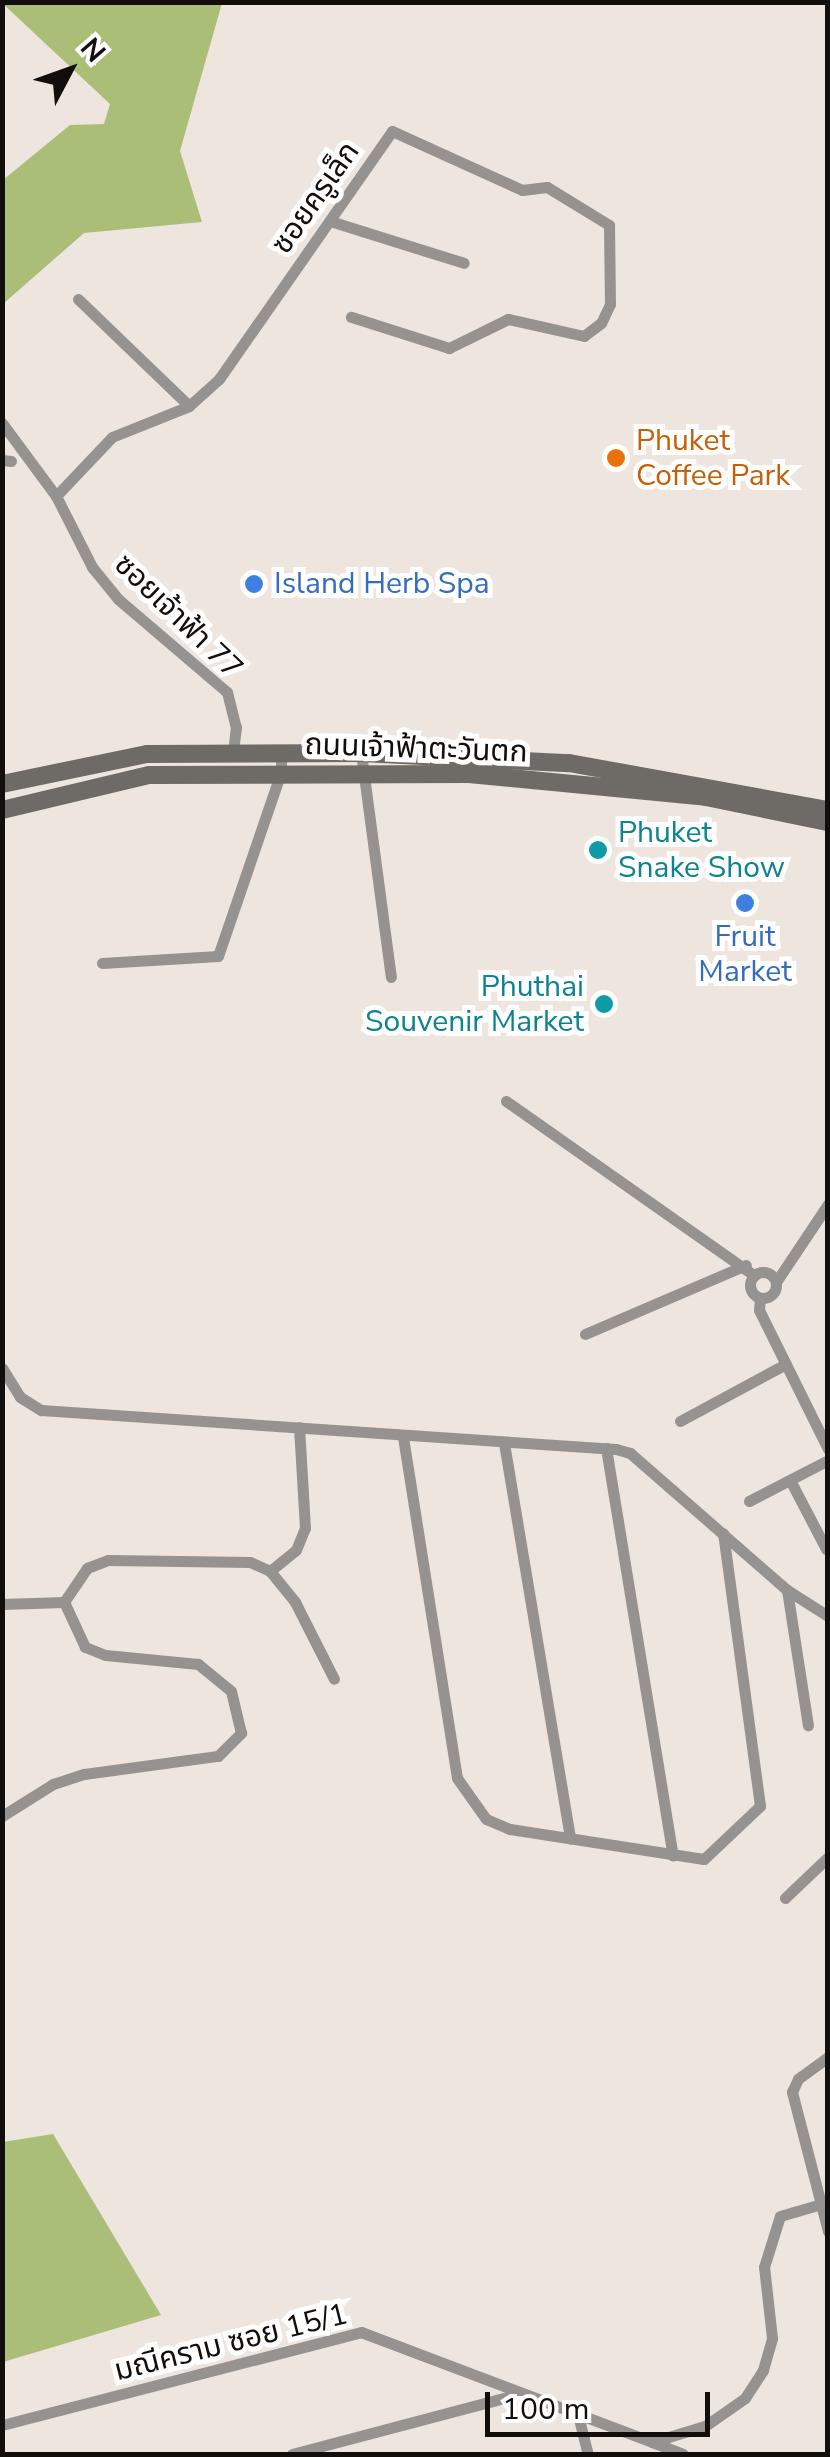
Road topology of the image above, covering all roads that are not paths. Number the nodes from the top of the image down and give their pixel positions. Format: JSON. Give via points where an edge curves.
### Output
{"nodes":[{"id":1,"x":330,"y":222,"type":"junction"},
{"id":2,"x":464,"y":263,"type":"dead end"},
{"id":3,"x":78,"y":299,"type":"dead end"},
{"id":4,"x":351,"y":317,"type":"dead end"},
{"id":5,"x":189,"y":406,"type":"junction"},
{"id":6,"x":2,"y":424,"type":"edge"},
{"id":7,"x":56,"y":496,"type":"junction"},
{"id":8,"x":232,"y":751,"type":"junction"},
{"id":9,"x":281,"y":751,"type":"junction"},
{"id":10,"x":361,"y":753,"type":"junction"},
{"id":11,"x":281,"y":772,"type":"junction"},
{"id":12,"x":362,"y":773,"type":"junction"},
{"id":13,"x":2,"y":784,"type":"edge"},
{"id":14,"x":2,"y":810,"type":"edge"},
{"id":15,"x":828,"y":810,"type":"edge"},
{"id":16,"x":828,"y":822,"type":"edge"},
{"id":17,"x":102,"y":964,"type":"dead end"},
{"id":18,"x":391,"y":977,"type":"dead end"},
{"id":19,"x":506,"y":1102,"type":"dead end"},
{"id":20,"x":828,"y":1204,"type":"edge"},
{"id":21,"x":750,"y":1270,"type":"junction"},
{"id":22,"x":776,"y":1282,"type":"junction"},
{"id":23,"x":760,"y":1298,"type":"junction"},
{"id":24,"x":585,"y":1334,"type":"dead end"},
{"id":25,"x":786,"y":1364,"type":"junction"},
{"id":26,"x":2,"y":1368,"type":"edge"},
{"id":27,"x":680,"y":1421,"type":"dead end"},
{"id":28,"x":299,"y":1427,"type":"junction"},
{"id":29,"x":404,"y":1437,"type":"junction"},
{"id":30,"x":504,"y":1442,"type":"junction"},
{"id":31,"x":606,"y":1448,"type":"junction"},
{"id":32,"x":828,"y":1449,"type":"edge"},
{"id":33,"x":828,"y":1460,"type":"edge"},
{"id":34,"x":790,"y":1480,"type":"junction"},
{"id":35,"x":749,"y":1501,"type":"dead end"},
{"id":36,"x":723,"y":1534,"type":"junction"},
{"id":37,"x":826,"y":1550,"type":"edge"},
{"id":38,"x":270,"y":1571,"type":"junction"},
{"id":39,"x":787,"y":1590,"type":"junction"},
{"id":40,"x":64,"y":1602,"type":"junction"},
{"id":41,"x":2,"y":1604,"type":"edge"},
{"id":42,"x":828,"y":1616,"type":"edge"},
{"id":43,"x":334,"y":1679,"type":"dead end"},
{"id":44,"x":808,"y":1726,"type":"dead end"},
{"id":45,"x":2,"y":1816,"type":"edge"},
{"id":46,"x":570,"y":1840,"type":"junction"},
{"id":47,"x":673,"y":1856,"type":"junction"},
{"id":48,"x":827,"y":1859,"type":"edge"},
{"id":49,"x":785,"y":1898,"type":"dead end"},
{"id":50,"x":828,"y":2057,"type":"edge"},
{"id":51,"x":821,"y":2204,"type":"junction"},
{"id":52,"x":828,"y":2231,"type":"edge"},
{"id":53,"x":516,"y":2394,"type":"junction"},
{"id":54,"x":579,"y":2420,"type":"junction"},
{"id":55,"x":2,"y":2425,"type":"edge"},
{"id":56,"x":652,"y":2442,"type":"junction"},
{"id":57,"x":292,"y":2454,"type":"edge"},
{"id":58,"x":588,"y":2454,"type":"edge"},
{"id":59,"x":683,"y":2454,"type":"edge"}],
"edges":[{"from":1,"to":2,"type":"street"},
{"from":1,"to":4,"type":"street","name":"ซอยครูเล็ก","via":[[392,132],[522,190],[547,187],[608,225],[610,304],[601,324],[584,336],[508,319],[450,348]]},
{"from":1,"to":5,"type":"street","name":"ซอยครูเล็ก","via":[[219,379]]},
{"from":3,"to":5,"type":"street"},
{"from":5,"to":7,"type":"street","name":"ซอยครูเล็ก","via":[[112,438]]},
{"from":6,"to":7,"type":"street","name":"ซอยเจ้าฟ้า 77"},
{"from":7,"to":8,"type":"street","name":"ซอยเจ้าฟ้า 77","via":[[92,567],[118,599],[227,692],[236,727]]},
{"from":8,"to":9,"type":"main road","name":"ถนนเจ้าฟ้าตะวันตก"},
{"from":8,"to":13,"type":"main road","name":"ถนนเจ้าฟ้าตะวันตก","via":[[147,754]]},
{"from":9,"to":10,"type":"main road","name":"ถนนเจ้าฟ้าตะวันตก"},
{"from":9,"to":11,"type":"street"},
{"from":10,"to":12,"type":"street"},
{"from":10,"to":15,"type":"main road","name":"ถนนเจ้าฟ้าตะวันตก","via":[[569,764]]},
{"from":11,"to":12,"type":"main road","name":"ถนนเจ้าฟ้าตะวันตก"},
{"from":11,"to":14,"type":"main road","name":"ถนนเจ้าฟ้าตะวันตก","via":[[149,776]]},
{"from":11,"to":17,"type":"street","via":[[218,956]]},
{"from":12,"to":16,"type":"main road","name":"ถนนเจ้าฟ้าตะวันตก","via":[[469,774],[706,797]]},
{"from":12,"to":18,"type":"street"},
{"from":19,"to":21,"type":"street"},
{"from":20,"to":22,"type":"street"},
{"from":21,"to":22,"type":"street","via":[[767,1272]]},
{"from":21,"to":23,"type":"street","via":[[750,1288]]},
{"from":21,"to":24,"type":"street"},
{"from":22,"to":23,"type":"street","via":[[774,1292]]},
{"from":23,"to":25,"type":"street","via":[[759,1310]]},
{"from":25,"to":27,"type":"street"},
{"from":25,"to":32,"type":"street"},
{"from":26,"to":28,"type":"street","via":[[20,1397],[41,1410]]},
{"from":28,"to":29,"type":"street"},
{"from":28,"to":38,"type":"street","via":[[305,1528],[296,1550]]},
{"from":29,"to":30,"type":"street"},
{"from":29,"to":46,"type":"street","via":[[457,1778],[486,1819]]},
{"from":30,"to":31,"type":"street"},
{"from":30,"to":46,"type":"street"},
{"from":31,"to":36,"type":"street","via":[[630,1453]]},
{"from":31,"to":47,"type":"street"},
{"from":33,"to":34,"type":"street"},
{"from":34,"to":35,"type":"street"},
{"from":34,"to":37,"type":"street"},
{"from":36,"to":39,"type":"street"},
{"from":36,"to":47,"type":"street","via":[[763,1794],[739,1830],[704,1859]]},
{"from":38,"to":40,"type":"street","via":[[250,1562],[108,1560],[75,1579]]},
{"from":38,"to":43,"type":"street","via":[[314,1632]]},
{"from":39,"to":42,"type":"street"},
{"from":39,"to":44,"type":"street"},
{"from":40,"to":41,"type":"street"},
{"from":40,"to":45,"type":"street","via":[[85,1647],[105,1656],[198,1664],[220,1677],[242,1716],[241,1732],[218,1756],[84,1774],[53,1784]]},
{"from":46,"to":47,"type":"street"},
{"from":48,"to":49,"type":"street"},
{"from":50,"to":51,"type":"street","via":[[798,2079],[792,2092]]},
{"from":51,"to":52,"type":"street"},
{"from":51,"to":56,"type":"street","via":[[780,2216],[764,2267],[772,2338],[764,2370],[745,2398],[705,2426]]},
{"from":53,"to":54,"type":"street","name":"มณีคราม ซอย 15/1"},
{"from":53,"to":55,"type":"street","name":"มณีคราม ซอย 15/1","via":[[361,2332]]},
{"from":53,"to":57,"type":"street"},
{"from":54,"to":56,"type":"street","name":"มณีคราม ซอย 15/1"},
{"from":54,"to":58,"type":"street"},
{"from":56,"to":59,"type":"street","name":"มณีคราม ซอย 15/1"}]}
